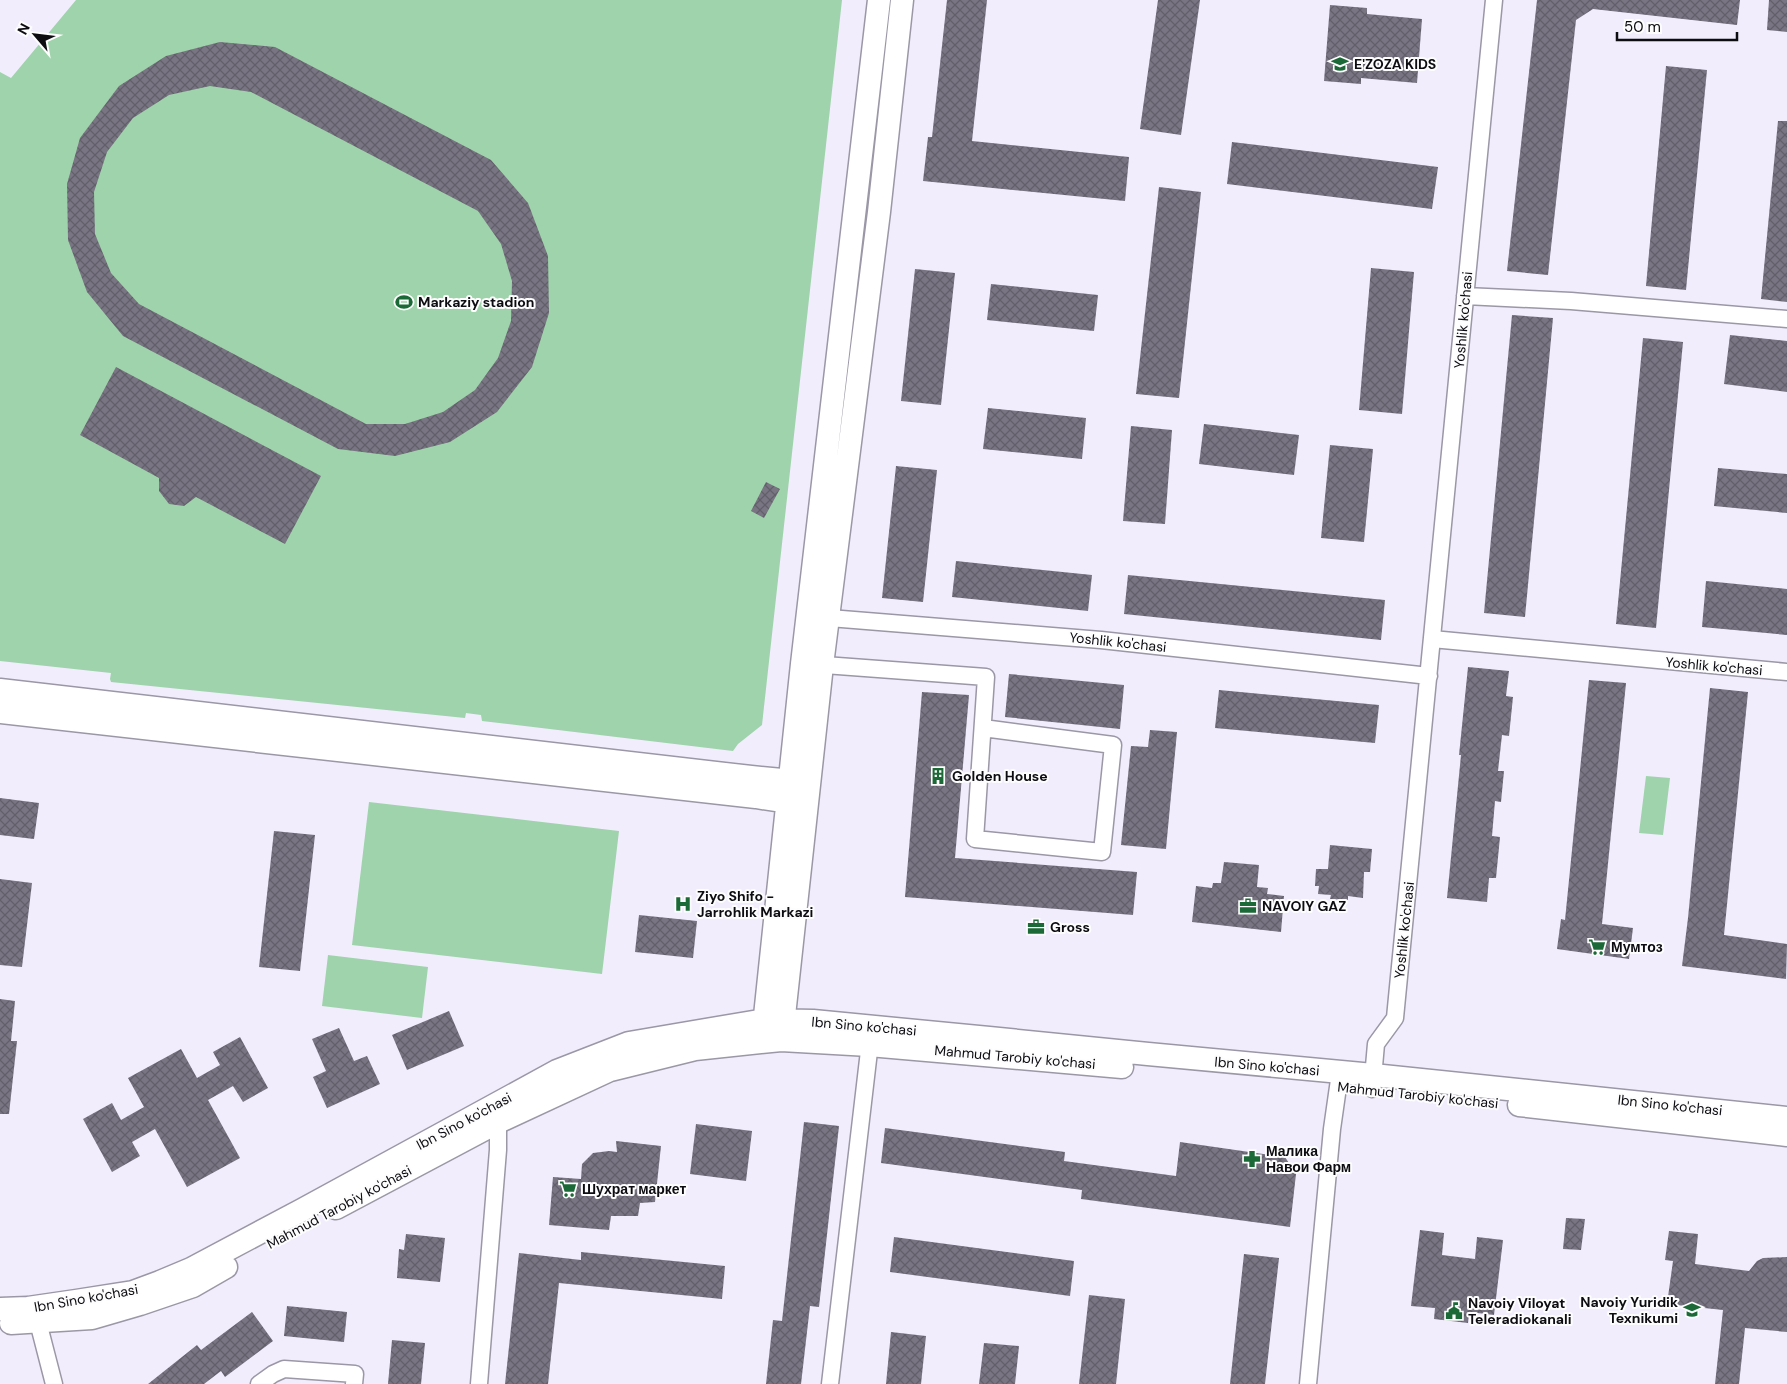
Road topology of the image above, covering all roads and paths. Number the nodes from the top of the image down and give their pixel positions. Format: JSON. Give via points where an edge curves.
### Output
{"nodes":[{"id":1,"x":879,"y":0,"type":"edge"},
{"id":2,"x":902,"y":0,"type":"edge"},
{"id":3,"x":1494,"y":0,"type":"edge"},
{"id":4,"x":1465,"y":296,"type":"junction"},
{"id":5,"x":1787,"y":319,"type":"edge"},
{"id":6,"x":818,"y":617,"type":"junction"},
{"id":7,"x":1432,"y":639,"type":"junction"},
{"id":8,"x":812,"y":664,"type":"junction"},
{"id":9,"x":1787,"y":672,"type":"edge"},
{"id":10,"x":1429,"y":676,"type":"junction"},
{"id":11,"x":0,"y":690,"type":"edge"},
{"id":12,"x":78,"y":710,"type":"junction"},
{"id":13,"x":0,"y":712,"type":"edge"},
{"id":14,"x":982,"y":728,"type":"junction"},
{"id":15,"x":798,"y":792,"type":"junction"},
{"id":16,"x":773,"y":1030,"type":"junction"},
{"id":17,"x":870,"y":1036,"type":"junction"},
{"id":18,"x":1339,"y":1079,"type":"junction"},
{"id":19,"x":1373,"y":1082,"type":"junction"},
{"id":20,"x":494,"y":1114,"type":"junction"},
{"id":21,"x":1787,"y":1118,"type":"edge"},
{"id":22,"x":1787,"y":1135,"type":"edge"},
{"id":23,"x":0,"y":1309,"type":"edge"},
{"id":24,"x":38,"y":1322,"type":"junction"},
{"id":25,"x":0,"y":1323,"type":"edge"},
{"id":26,"x":54,"y":1384,"type":"edge"},
{"id":27,"x":259,"y":1384,"type":"edge"},
{"id":28,"x":354,"y":1384,"type":"edge"},
{"id":29,"x":479,"y":1384,"type":"edge"},
{"id":30,"x":830,"y":1384,"type":"edge"},
{"id":31,"x":1308,"y":1384,"type":"edge"}],
"edges":[{"from":1,"to":6,"type":"main road"},
{"from":2,"to":6,"type":"main road","via":[[879,212]]},
{"from":3,"to":4,"type":"street","name":"Yoshlik ko'chasi"},
{"from":4,"to":5,"type":"street"},
{"from":4,"to":7,"type":"street","name":"Yoshlik ko'chasi"},
{"from":6,"to":8,"type":"main road"},
{"from":6,"to":10,"type":"street","name":"Yoshlik ko'chasi","via":[[1101,640]]},
{"from":7,"to":9,"type":"street","name":"Yoshlik ko'chasi"},
{"from":7,"to":10,"type":"street","name":"Yoshlik ko'chasi"},
{"from":8,"to":14,"type":"street","via":[[986,677]]},
{"from":8,"to":15,"type":"main road"},
{"from":10,"to":19,"type":"street","name":"Yoshlik ko'chasi","via":[[1395,1018],[1376,1044]]},
{"from":11,"to":12,"type":"main road"},
{"from":12,"to":13,"type":"main road"},
{"from":12,"to":15,"type":"main road"},
{"from":14,"to":14,"type":"street","via":[[975,839],[1102,852],[1113,745]]},
{"from":15,"to":16,"type":"main road"},
{"from":16,"to":17,"type":"main road","name":"Mahmud Tarobiy ko'chasi"},
{"from":16,"to":20,"type":"main road","name":"Mahmud Tarobiy ko'chasi","via":[[610,1070]]},
{"from":17,"to":18,"type":"main road","name":"Mahmud Tarobiy ko'chasi"},
{"from":17,"to":30,"type":"street"},
{"from":18,"to":19,"type":"main road","name":"Mahmud Tarobiy ko'chasi"},
{"from":18,"to":31,"type":"street"},
{"from":19,"to":21,"type":"main road","name":"Ibn Sino ko'chasi"},
{"from":19,"to":22,"type":"main road","name":"Mahmud Tarobiy ko'chasi"},
{"from":20,"to":23,"type":"main road","name":"Ibn Sino ko'chasi","via":[[160,1282],[133,1292],[28,1308]]},
{"from":20,"to":24,"type":"main road","name":"Mahmud Tarobiy ko'chasi","via":[[192,1286],[92,1318]]},
{"from":20,"to":29,"type":"street","via":[[498,1150]]},
{"from":24,"to":25,"type":"main road","name":"Mahmud Tarobiy ko'chasi"},
{"from":24,"to":26,"type":"street"},
{"from":27,"to":28,"type":"street","via":[[284,1369],[355,1374]]}]}
